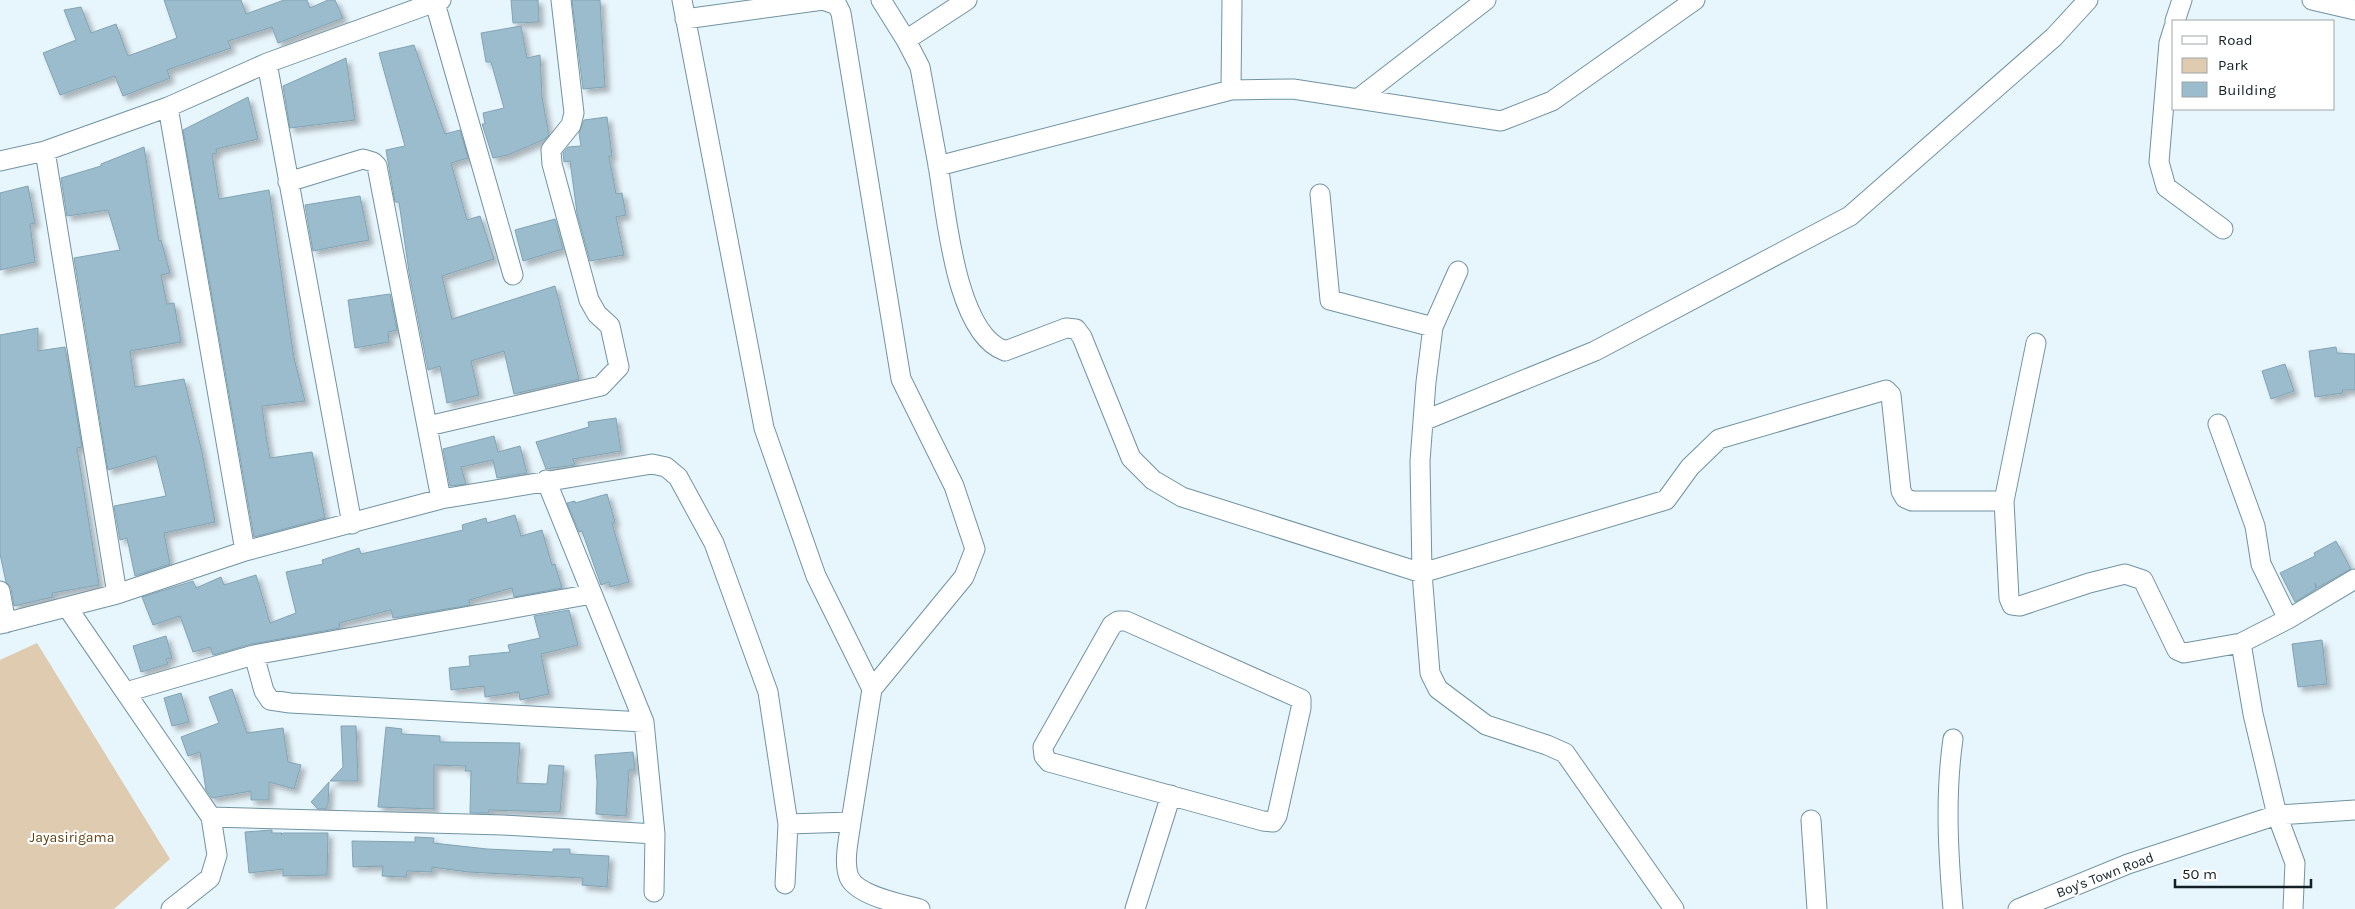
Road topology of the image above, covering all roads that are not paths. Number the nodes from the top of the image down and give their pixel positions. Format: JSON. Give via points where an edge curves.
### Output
{"nodes":[{"id":1,"x":561,"y":0,"type":"edge"},
{"id":2,"x":682,"y":0,"type":"edge"},
{"id":3,"x":881,"y":0,"type":"edge"},
{"id":4,"x":967,"y":0,"type":"edge"},
{"id":5,"x":1232,"y":0,"type":"edge"},
{"id":6,"x":1486,"y":0,"type":"edge"},
{"id":7,"x":1695,"y":0,"type":"edge"},
{"id":8,"x":2088,"y":0,"type":"edge"},
{"id":9,"x":2182,"y":0,"type":"edge"},
{"id":10,"x":2312,"y":0,"type":"edge"},
{"id":11,"x":438,"y":2,"type":"edge"},
{"id":12,"x":2355,"y":10,"type":"edge"},
{"id":13,"x":685,"y":19,"type":"junction"},
{"id":14,"x":2175,"y":20,"type":"edge"},
{"id":15,"x":2172,"y":33,"type":"edge"},
{"id":16,"x":906,"y":40,"type":"junction"},
{"id":17,"x":267,"y":63,"type":"junction"},
{"id":18,"x":1230,"y":90,"type":"junction"},
{"id":19,"x":1359,"y":98,"type":"junction"},
{"id":20,"x":168,"y":106,"type":"junction"},
{"id":21,"x":45,"y":151,"type":"junction"},
{"id":22,"x":0,"y":161,"type":"edge"},
{"id":23,"x":938,"y":166,"type":"junction"},
{"id":24,"x":288,"y":182,"type":"junction"},
{"id":25,"x":1320,"y":194,"type":"dead end"},
{"id":26,"x":2224,"y":229,"type":"dead end"},
{"id":27,"x":1458,"y":271,"type":"dead end"},
{"id":28,"x":513,"y":274,"type":"dead end"},
{"id":29,"x":1433,"y":327,"type":"junction"},
{"id":30,"x":2036,"y":343,"type":"dead end"},
{"id":31,"x":1423,"y":420,"type":"junction"},
{"id":32,"x":2218,"y":424,"type":"dead end"},
{"id":33,"x":428,"y":426,"type":"junction"},
{"id":34,"x":546,"y":480,"type":"junction"},
{"id":35,"x":441,"y":499,"type":"junction"},
{"id":36,"x":2004,"y":501,"type":"junction"},
{"id":37,"x":352,"y":524,"type":"junction"},
{"id":38,"x":245,"y":550,"type":"junction"},
{"id":39,"x":1422,"y":573,"type":"junction"},
{"id":40,"x":2355,"y":579,"type":"edge"},
{"id":41,"x":0,"y":591,"type":"edge"},
{"id":42,"x":117,"y":594,"type":"junction"},
{"id":43,"x":592,"y":594,"type":"junction"},
{"id":44,"x":67,"y":607,"type":"junction"},
{"id":45,"x":2288,"y":619,"type":"junction"},
{"id":46,"x":3,"y":624,"type":"edge"},
{"id":47,"x":2241,"y":643,"type":"junction"},
{"id":48,"x":254,"y":655,"type":"junction"},
{"id":49,"x":872,"y":689,"type":"junction"},
{"id":50,"x":126,"y":692,"type":"junction"},
{"id":51,"x":644,"y":722,"type":"junction"},
{"id":52,"x":1954,"y":739,"type":"dead end"},
{"id":53,"x":1171,"y":796,"type":"junction"},
{"id":54,"x":2355,"y":810,"type":"edge"},
{"id":55,"x":2277,"y":815,"type":"junction"},
{"id":56,"x":210,"y":818,"type":"junction"},
{"id":57,"x":1811,"y":820,"type":"dead end"},
{"id":58,"x":851,"y":822,"type":"junction"},
{"id":59,"x":788,"y":824,"type":"junction"},
{"id":60,"x":655,"y":834,"type":"junction"},
{"id":61,"x":785,"y":884,"type":"dead end"},
{"id":62,"x":654,"y":892,"type":"dead end"},
{"id":63,"x":171,"y":909,"type":"edge"},
{"id":64,"x":920,"y":909,"type":"edge"},
{"id":65,"x":1135,"y":909,"type":"edge"},
{"id":66,"x":1674,"y":909,"type":"edge"},
{"id":67,"x":1817,"y":909,"type":"edge"},
{"id":68,"x":1953,"y":909,"type":"edge"},
{"id":69,"x":2018,"y":909,"type":"edge"},
{"id":70,"x":2293,"y":909,"type":"edge"}],
"edges":[{"from":1,"to":33,"type":"street","via":[[574,114],[571,125],[551,150],[552,164],[589,300],[597,314],[610,326],[619,367],[601,386]]},
{"from":2,"to":13,"type":"street"},
{"from":3,"to":16,"type":"street"},
{"from":4,"to":16,"type":"street"},
{"from":5,"to":18,"type":"street"},
{"from":6,"to":19,"type":"street"},
{"from":7,"to":19,"type":"street","via":[[1552,101],[1502,121]]},
{"from":8,"to":31,"type":"street","via":[[2054,37],[1850,216],[1596,351]]},
{"from":9,"to":14,"type":"street"},
{"from":10,"to":12,"type":"street"},
{"from":11,"to":17,"type":"street"},
{"from":11,"to":28,"type":"street"},
{"from":13,"to":49,"type":"street","via":[[764,428],[816,576]]},
{"from":13,"to":49,"type":"street","via":[[823,0],[837,5],[841,13],[901,379],[954,486],[975,549],[964,577]]},
{"from":15,"to":26,"type":"street","via":[[2159,162],[2166,187]]},
{"from":16,"to":23,"type":"street","via":[[920,67]]},
{"from":17,"to":20,"type":"street"},
{"from":17,"to":24,"type":"street"},
{"from":18,"to":19,"type":"street","via":[[1293,89]]},
{"from":18,"to":23,"type":"street"},
{"from":20,"to":21,"type":"street"},
{"from":20,"to":38,"type":"street"},
{"from":21,"to":22,"type":"street"},
{"from":21,"to":42,"type":"street"},
{"from":23,"to":39,"type":"street","via":[[951,255],[964,297],[979,327],[995,348],[1005,351],[1066,328],[1076,329],[1131,458],[1153,480],[1182,497]]},
{"from":24,"to":33,"type":"street","via":[[363,159],[378,166]]},
{"from":24,"to":37,"type":"street"},
{"from":25,"to":29,"type":"street","via":[[1330,300]]},
{"from":27,"to":29,"type":"street"},
{"from":29,"to":31,"type":"street"},
{"from":30,"to":36,"type":"street"},
{"from":31,"to":39,"type":"street","via":[[1420,461]]},
{"from":32,"to":45,"type":"street","via":[[2254,526],[2261,564]]},
{"from":33,"to":35,"type":"street"},
{"from":34,"to":35,"type":"street"},
{"from":34,"to":43,"type":"street"},
{"from":34,"to":59,"type":"street","via":[[652,464],[666,467],[678,477],[714,543],[768,692]]},
{"from":35,"to":37,"type":"street"},
{"from":36,"to":39,"type":"street","via":[[1912,501],[1905,498],[1901,491],[1890,395],[1886,390],[1719,439],[1690,467],[1666,500]]},
{"from":36,"to":47,"type":"street","via":[[2012,605],[2020,606],[2089,582],[2125,574],[2143,580],[2177,650],[2184,653]]},
{"from":37,"to":38,"type":"street"},
{"from":38,"to":42,"type":"street"},
{"from":39,"to":66,"type":"street","via":[[1430,673],[1438,689],[1486,726],[1565,753]]},
{"from":40,"to":45,"type":"street"},
{"from":41,"to":46,"type":"street"},
{"from":42,"to":44,"type":"street"},
{"from":43,"to":48,"type":"street"},
{"from":43,"to":51,"type":"street"},
{"from":44,"to":46,"type":"street"},
{"from":44,"to":50,"type":"street"},
{"from":45,"to":47,"type":"street"},
{"from":47,"to":55,"type":"street","via":[[2253,714]]},
{"from":48,"to":50,"type":"street"},
{"from":48,"to":51,"type":"street","via":[[270,700]]},
{"from":49,"to":58,"type":"street"},
{"from":50,"to":56,"type":"street"},
{"from":51,"to":60,"type":"street"},
{"from":52,"to":68,"type":"street","via":[[1949,767],[1948,817]]},
{"from":53,"to":53,"type":"street","via":[[1049,762],[1044,756],[1042,747],[1112,625],[1118,621],[1126,621],[1301,699],[1277,816],[1273,822]]},
{"from":53,"to":65,"type":"street"},
{"from":54,"to":55,"type":"street","name":"Boy's Town Road"},
{"from":55,"to":69,"type":"street","name":"Boy's Town Road","via":[[2128,864]]},
{"from":55,"to":70,"type":"street","via":[[2295,863]]},
{"from":56,"to":60,"type":"street","via":[[503,825]]},
{"from":56,"to":63,"type":"street","via":[[217,855],[210,878]]},
{"from":57,"to":67,"type":"street"},
{"from":58,"to":59,"type":"street"},
{"from":58,"to":64,"type":"street","via":[[846,861],[849,878],[860,889]]},
{"from":59,"to":61,"type":"street"},
{"from":60,"to":62,"type":"street"}]}
